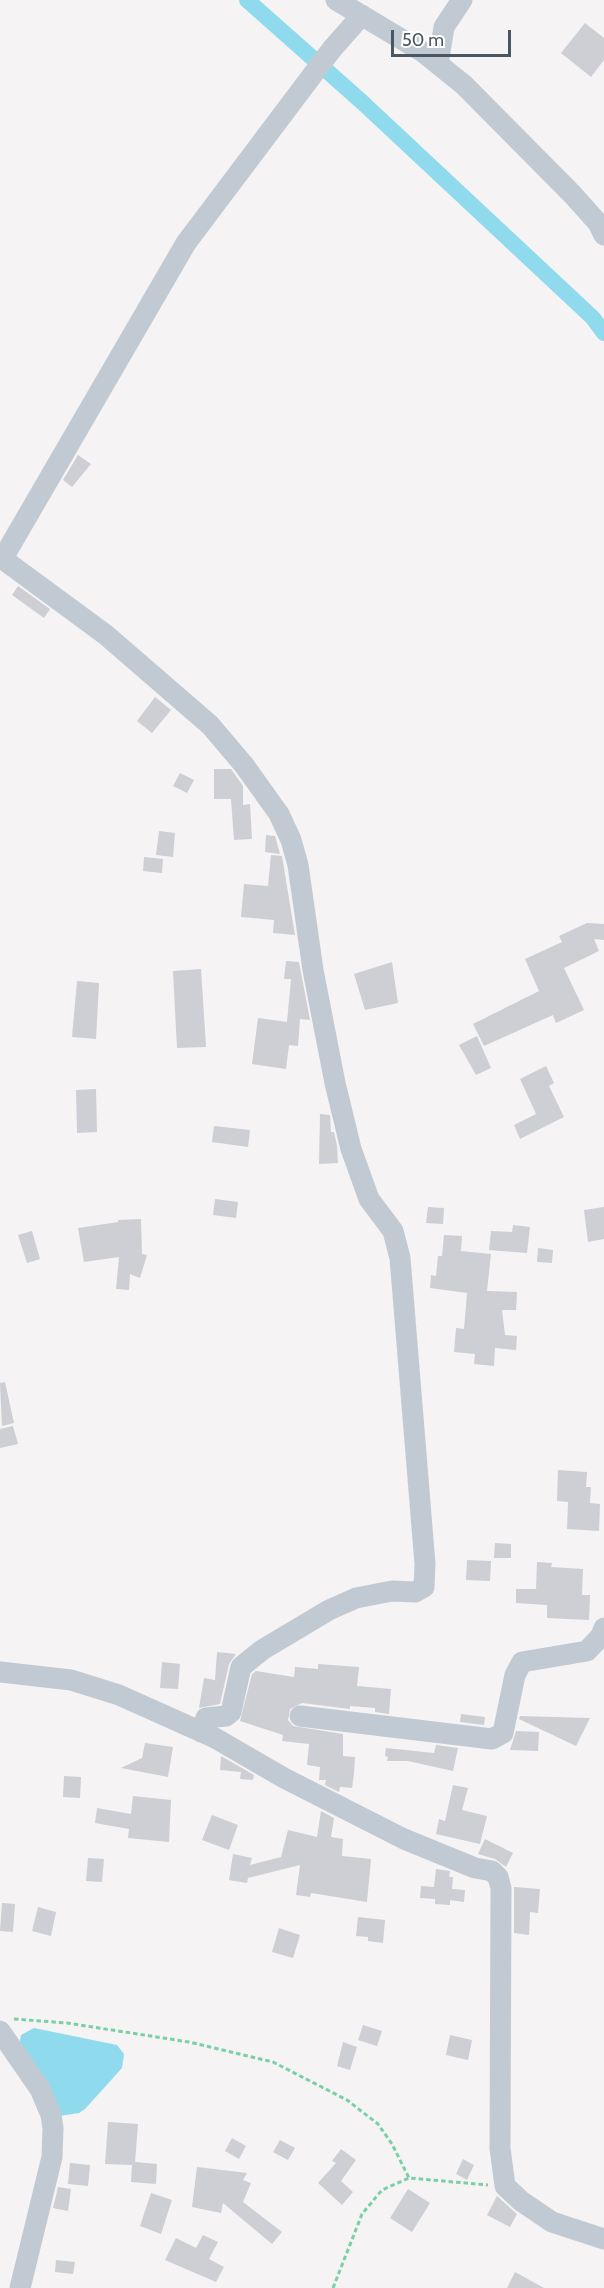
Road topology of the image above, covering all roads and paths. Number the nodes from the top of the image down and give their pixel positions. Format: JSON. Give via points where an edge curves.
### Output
{"nodes":[{"id":1,"x":336,"y":0,"type":"edge"},
{"id":2,"x":462,"y":0,"type":"edge"},
{"id":3,"x":362,"y":15,"type":"junction"},
{"id":4,"x":431,"y":58,"type":"junction"},
{"id":5,"x":604,"y":235,"type":"edge"},
{"id":6,"x":1,"y":557,"type":"edge"},
{"id":7,"x":604,"y":1628,"type":"edge"},
{"id":8,"x":0,"y":1672,"type":"edge"},
{"id":9,"x":300,"y":1716,"type":"dead end"},
{"id":10,"x":201,"y":1732,"type":"junction"},
{"id":11,"x":6,"y":2025,"type":"edge"},
{"id":12,"x":409,"y":2178,"type":"junction"},
{"id":13,"x":505,"y":2186,"type":"junction"},
{"id":14,"x":604,"y":2239,"type":"edge"},
{"id":15,"x":20,"y":2288,"type":"edge"},
{"id":16,"x":333,"y":2288,"type":"edge"}],
"edges":[{"from":1,"to":3,"type":"street"},
{"from":2,"to":4,"type":"street","via":[[444,27]]},
{"from":3,"to":4,"type":"street"},
{"from":3,"to":6,"type":"street","via":[[186,243]]},
{"from":4,"to":5,"type":"street","via":[[573,195]]},
{"from":6,"to":10,"type":"street","via":[[106,635],[210,725],[279,814],[298,866],[313,970],[359,1177],[369,1199],[393,1231],[400,1258],[424,1587],[415,1592],[392,1591],[356,1598],[328,1610],[262,1650],[241,1667],[231,1712],[206,1718]]},
{"from":7,"to":9,"type":"street","via":[[587,1651],[522,1662],[515,1676],[503,1732],[492,1739]]},
{"from":8,"to":10,"type":"street","via":[[71,1680],[119,1695]]},
{"from":10,"to":13,"type":"street","via":[[404,1839],[492,1871],[498,1877],[500,2148]]},
{"from":11,"to":12,"type":"path","via":[[67,2023],[189,2042],[273,2062],[347,2100],[378,2124]]},
{"from":11,"to":15,"type":"street","via":[[40,2089],[53,2128],[52,2157]]},
{"from":12,"to":13,"type":"path"},
{"from":12,"to":16,"type":"path","via":[[382,2190],[362,2214]]},
{"from":13,"to":14,"type":"street","via":[[552,2222]]}]}
